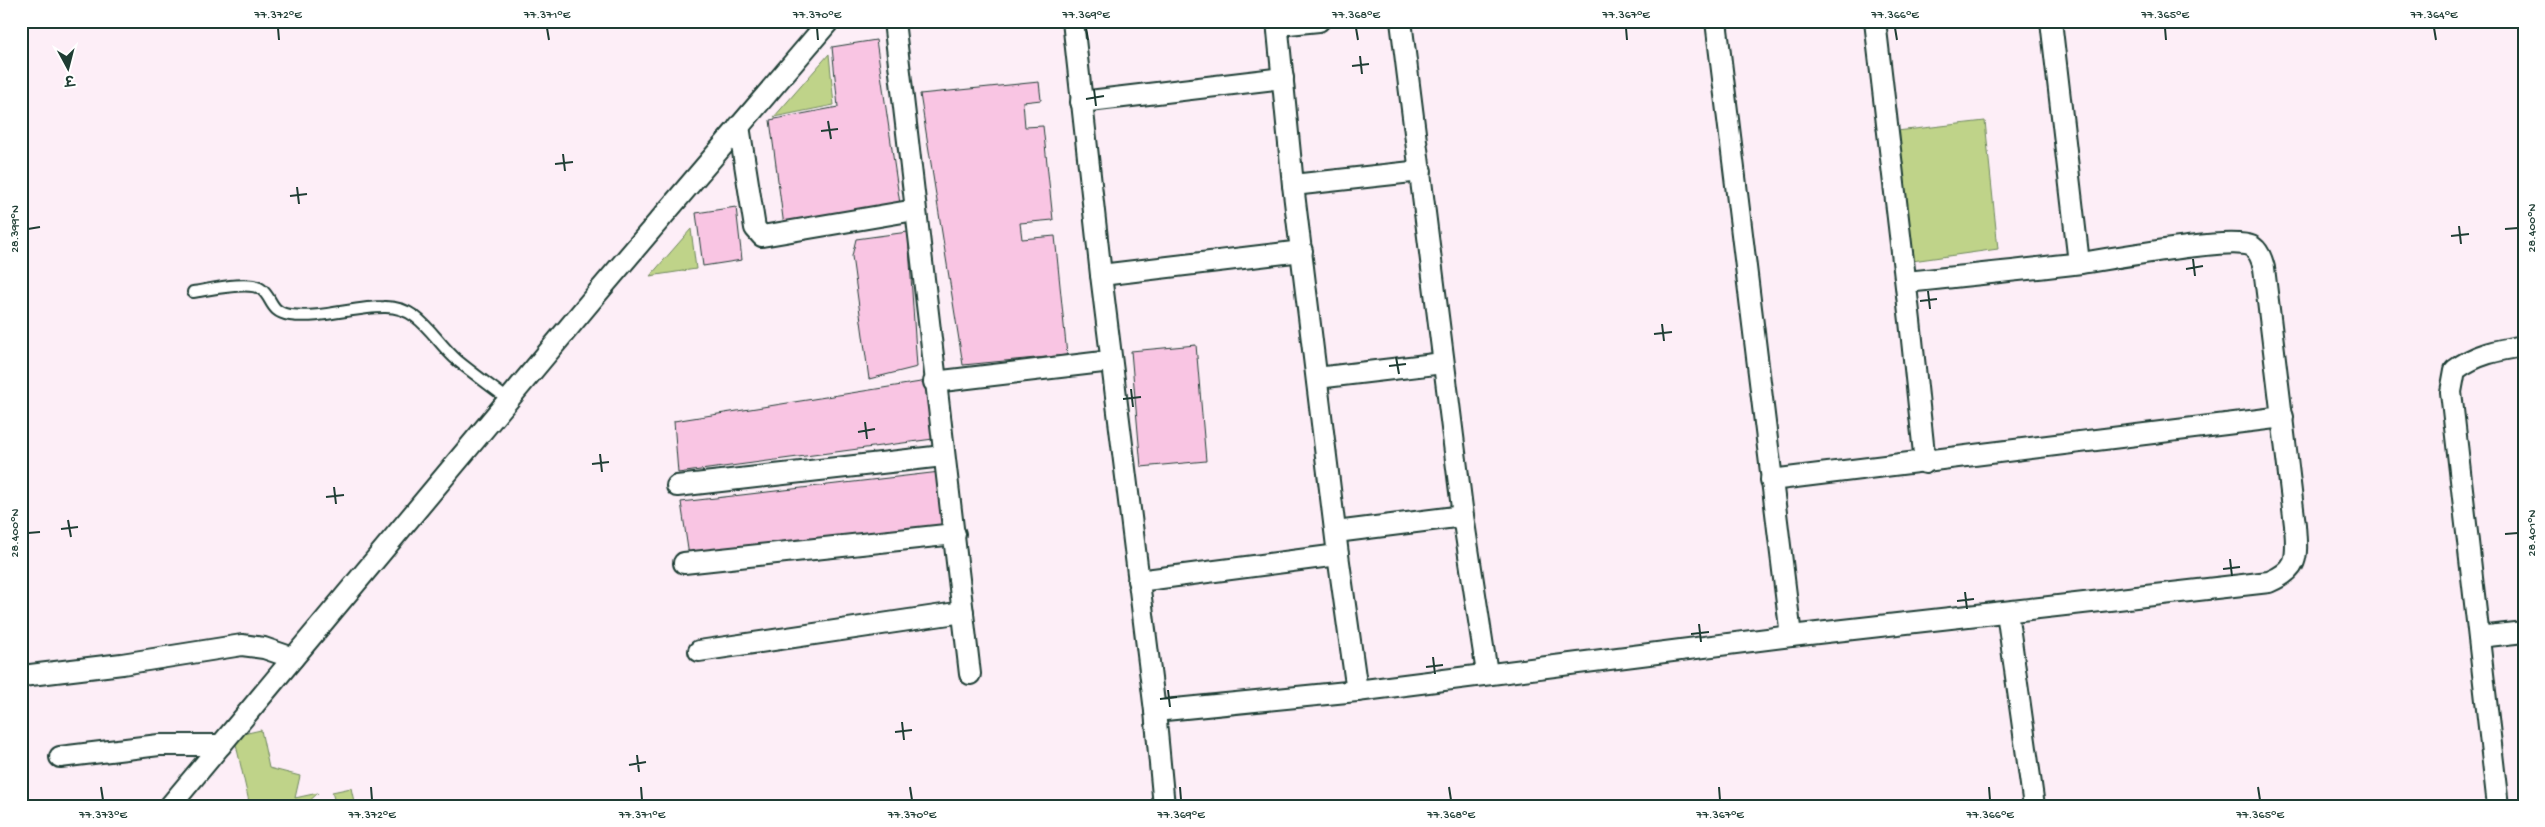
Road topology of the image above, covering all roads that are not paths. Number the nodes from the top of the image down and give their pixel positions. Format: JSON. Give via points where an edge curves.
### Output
{"nodes":[{"id":1,"x":828,"y":21,"type":"edge"},
{"id":2,"x":894,"y":21,"type":"edge"},
{"id":3,"x":1074,"y":21,"type":"edge"},
{"id":4,"x":1319,"y":21,"type":"edge"},
{"id":5,"x":1401,"y":21,"type":"edge"},
{"id":6,"x":1716,"y":21,"type":"edge"},
{"id":7,"x":1875,"y":21,"type":"edge"},
{"id":8,"x":2051,"y":21,"type":"edge"},
{"id":9,"x":1277,"y":23,"type":"edge"},
{"id":10,"x":1282,"y":78,"type":"junction"},
{"id":11,"x":1081,"y":102,"type":"junction"},
{"id":12,"x":739,"y":126,"type":"junction"},
{"id":13,"x":1422,"y":172,"type":"junction"},
{"id":14,"x":1293,"y":185,"type":"junction"},
{"id":15,"x":915,"y":210,"type":"junction"},
{"id":16,"x":1302,"y":251,"type":"junction"},
{"id":17,"x":2079,"y":263,"type":"junction"},
{"id":18,"x":1101,"y":275,"type":"junction"},
{"id":19,"x":1906,"y":282,"type":"junction"},
{"id":20,"x":193,"y":292,"type":"dead end"},
{"id":21,"x":2524,"y":346,"type":"edge"},
{"id":22,"x":1112,"y":361,"type":"junction"},
{"id":23,"x":1443,"y":363,"type":"junction"},
{"id":24,"x":1317,"y":378,"type":"junction"},
{"id":25,"x":934,"y":382,"type":"junction"},
{"id":26,"x":509,"y":400,"type":"junction"},
{"id":27,"x":2283,"y":417,"type":"junction"},
{"id":28,"x":943,"y":456,"type":"junction"},
{"id":29,"x":1925,"y":463,"type":"junction"},
{"id":30,"x":1771,"y":480,"type":"junction"},
{"id":31,"x":678,"y":486,"type":"dead end"},
{"id":32,"x":1463,"y":516,"type":"junction"},
{"id":33,"x":1336,"y":532,"type":"junction"},
{"id":34,"x":955,"y":534,"type":"junction"},
{"id":35,"x":1338,"y":555,"type":"junction"},
{"id":36,"x":684,"y":563,"type":"dead end"},
{"id":37,"x":1138,"y":581,"type":"junction"},
{"id":38,"x":963,"y":612,"type":"junction"},
{"id":39,"x":2007,"y":612,"type":"junction"},
{"id":40,"x":2524,"y":632,"type":"edge"},
{"id":41,"x":1791,"y":636,"type":"junction"},
{"id":42,"x":2479,"y":637,"type":"junction"},
{"id":43,"x":699,"y":651,"type":"dead end"},
{"id":44,"x":293,"y":658,"type":"junction"},
{"id":45,"x":1486,"y":673,"type":"junction"},
{"id":46,"x":970,"y":674,"type":"dead end"},
{"id":47,"x":22,"y":676,"type":"edge"},
{"id":48,"x":1357,"y":691,"type":"junction"},
{"id":49,"x":1155,"y":711,"type":"junction"},
{"id":50,"x":221,"y":745,"type":"junction"},
{"id":51,"x":60,"y":757,"type":"dead end"},
{"id":52,"x":170,"y":806,"type":"edge"},
{"id":53,"x":1164,"y":806,"type":"edge"},
{"id":54,"x":2034,"y":806,"type":"edge"},
{"id":55,"x":2498,"y":806,"type":"edge"}],
"edges":[{"from":1,"to":12,"type":"street"},
{"from":2,"to":15,"type":"street"},
{"from":3,"to":11,"type":"street"},
{"from":4,"to":9,"type":"street"},
{"from":5,"to":13,"type":"street"},
{"from":6,"to":30,"type":"street"},
{"from":7,"to":19,"type":"street"},
{"from":8,"to":17,"type":"street"},
{"from":9,"to":10,"type":"street"},
{"from":10,"to":11,"type":"street"},
{"from":10,"to":14,"type":"street"},
{"from":11,"to":18,"type":"street"},
{"from":12,"to":15,"type":"street","via":[[755,228],[762,236]]},
{"from":12,"to":26,"type":"street"},
{"from":13,"to":14,"type":"street"},
{"from":13,"to":23,"type":"street"},
{"from":14,"to":16,"type":"street"},
{"from":15,"to":25,"type":"street"},
{"from":16,"to":18,"type":"street"},
{"from":16,"to":24,"type":"street"},
{"from":17,"to":19,"type":"street"},
{"from":17,"to":27,"type":"street","via":[[2208,245],[2239,243],[2252,246],[2260,254],[2264,268]]},
{"from":18,"to":22,"type":"street"},
{"from":19,"to":29,"type":"street"},
{"from":20,"to":26,"type":"lane","via":[[255,286],[262,289],[276,310],[292,316],[384,307],[406,310],[424,322],[457,360]]},
{"from":21,"to":42,"type":"street","via":[[2470,359],[2455,370],[2451,392]]},
{"from":22,"to":25,"type":"street"},
{"from":22,"to":37,"type":"street"},
{"from":23,"to":24,"type":"street"},
{"from":23,"to":32,"type":"street"},
{"from":24,"to":33,"type":"street"},
{"from":25,"to":28,"type":"street"},
{"from":26,"to":44,"type":"street"},
{"from":27,"to":29,"type":"street"},
{"from":27,"to":39,"type":"street","via":[[2296,547],[2293,566],[2286,574],[2269,582]]},
{"from":28,"to":31,"type":"street"},
{"from":28,"to":34,"type":"street"},
{"from":29,"to":30,"type":"street"},
{"from":30,"to":41,"type":"street"},
{"from":32,"to":33,"type":"street"},
{"from":32,"to":45,"type":"street"},
{"from":33,"to":35,"type":"street"},
{"from":34,"to":36,"type":"street"},
{"from":34,"to":38,"type":"street"},
{"from":35,"to":37,"type":"street"},
{"from":35,"to":48,"type":"street"},
{"from":37,"to":49,"type":"street"},
{"from":38,"to":43,"type":"street"},
{"from":38,"to":46,"type":"street"},
{"from":39,"to":41,"type":"street"},
{"from":39,"to":54,"type":"street"},
{"from":40,"to":42,"type":"street"},
{"from":41,"to":45,"type":"street"},
{"from":42,"to":55,"type":"street"},
{"from":44,"to":47,"type":"street","via":[[264,648],[242,645]]},
{"from":44,"to":50,"type":"street"},
{"from":45,"to":48,"type":"street"},
{"from":48,"to":49,"type":"street"},
{"from":49,"to":53,"type":"street"},
{"from":50,"to":51,"type":"street","via":[[159,745]]},
{"from":50,"to":52,"type":"street"}]}
